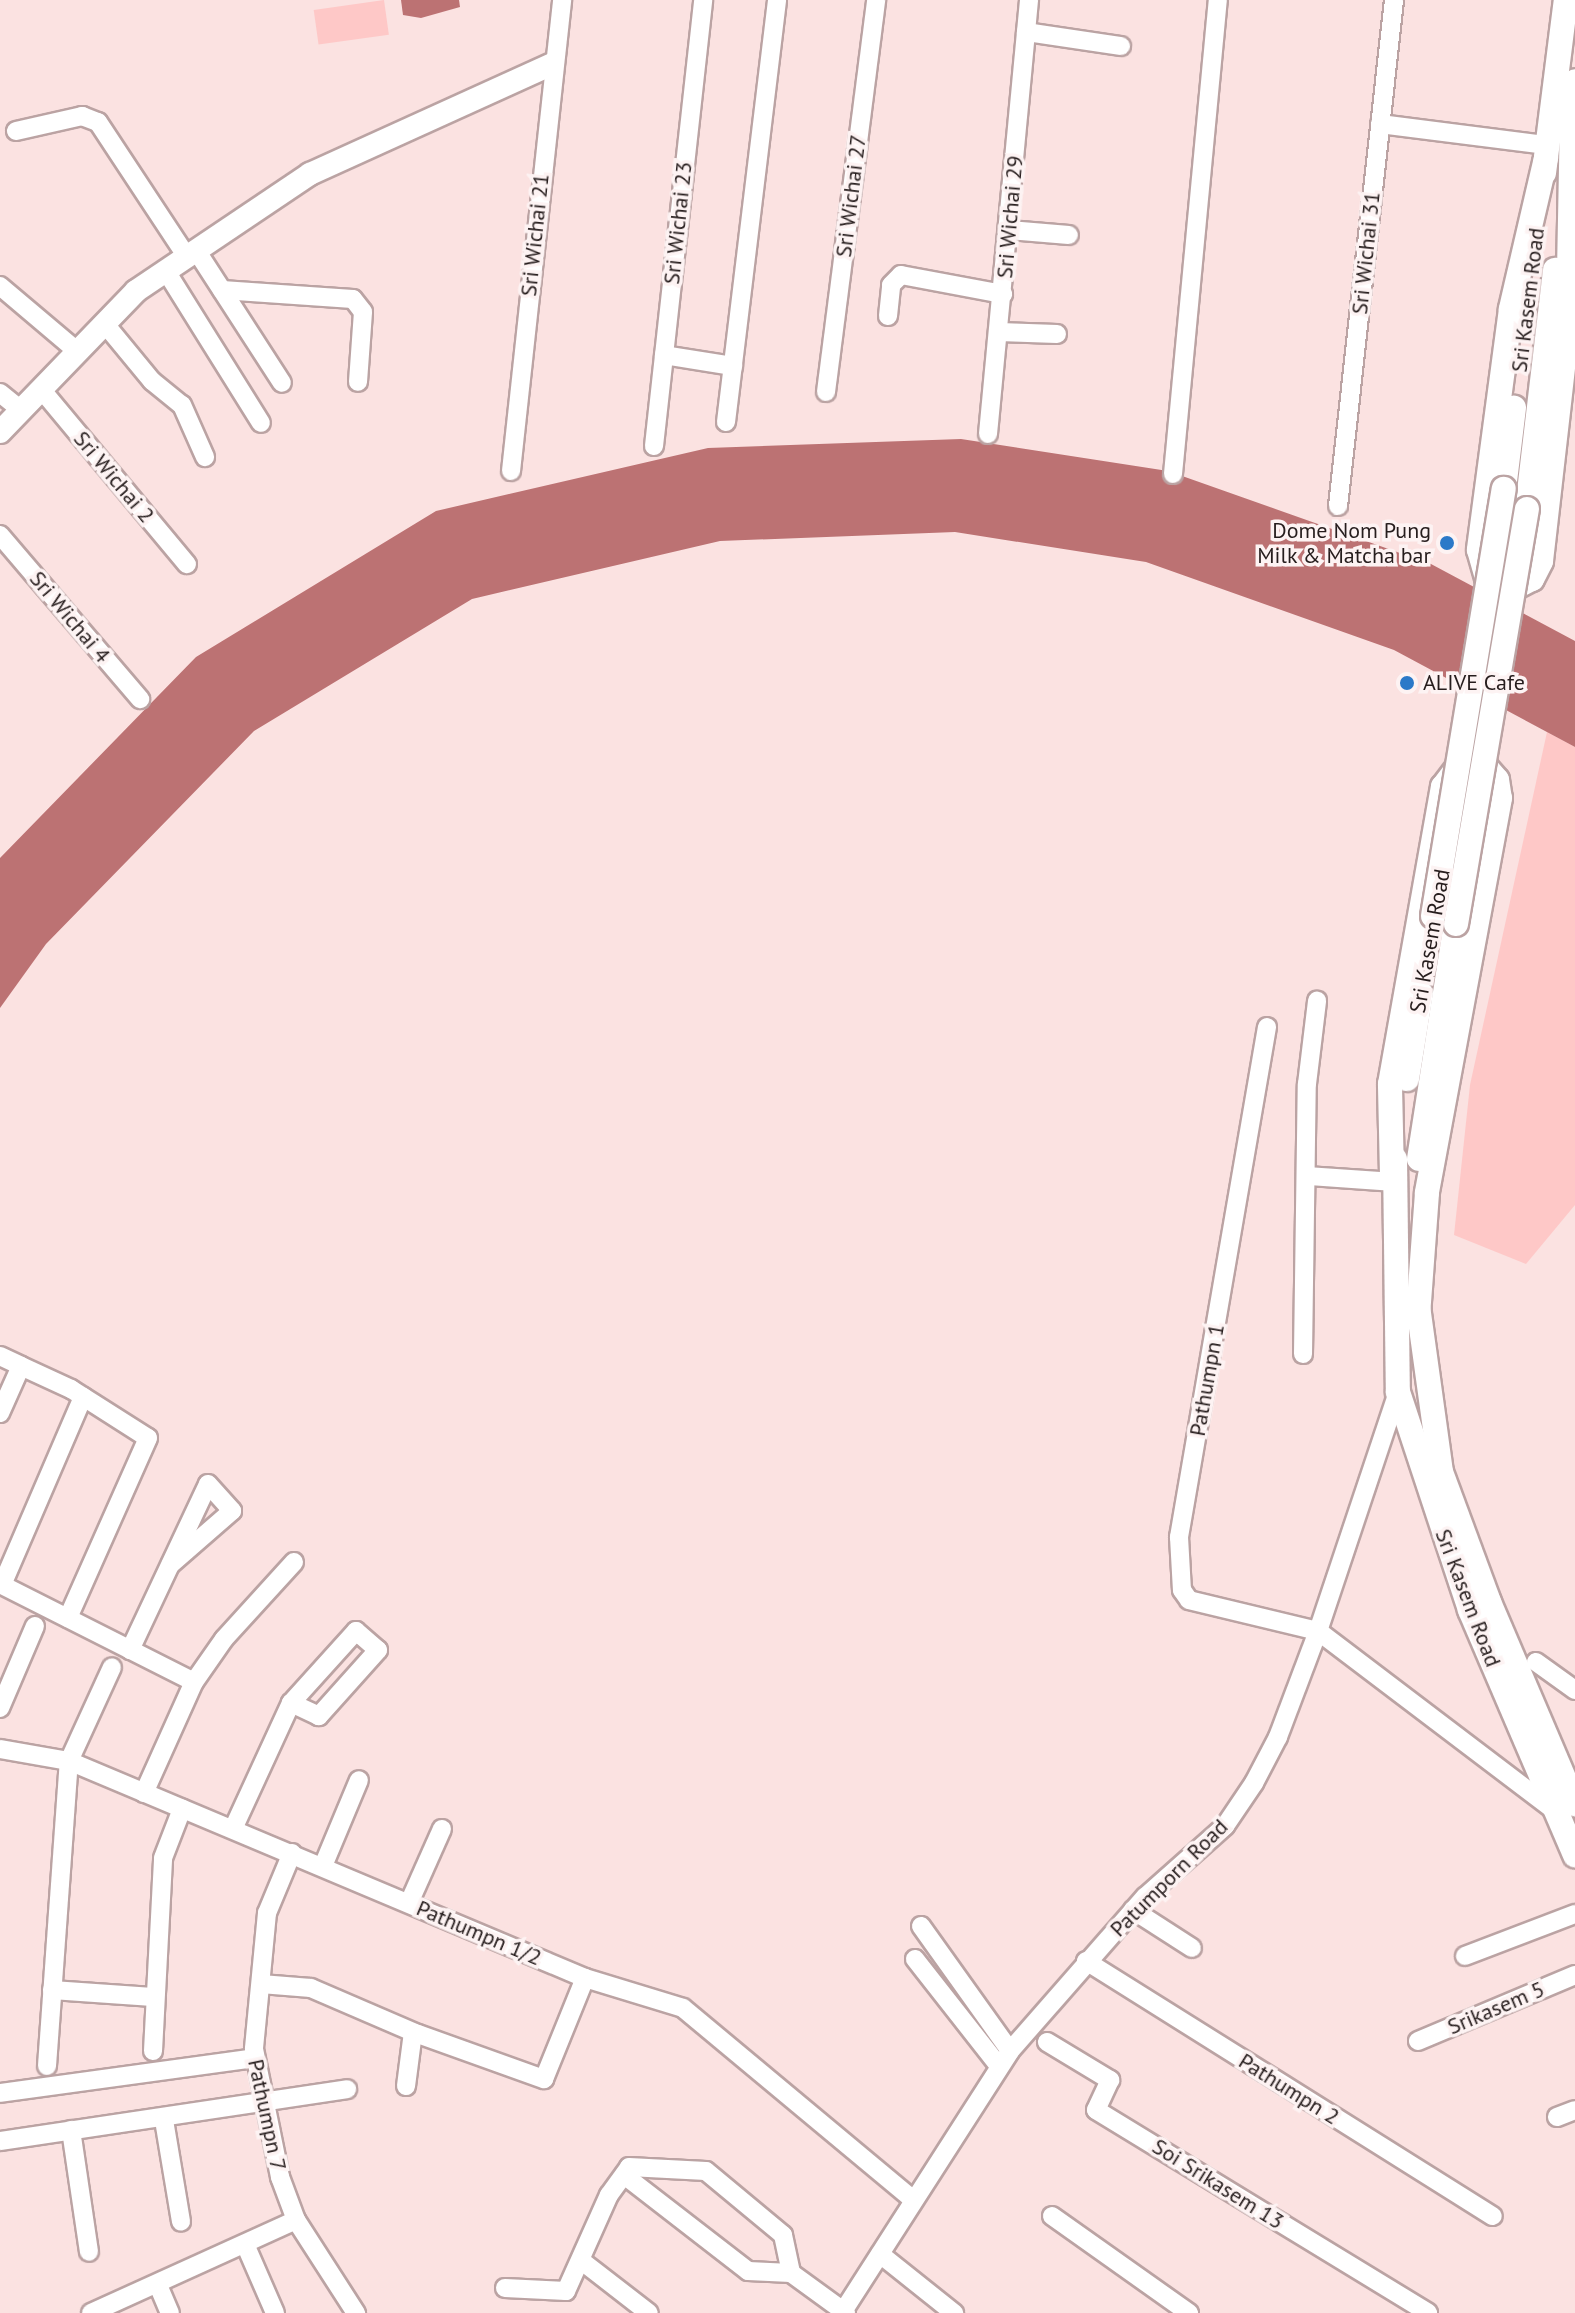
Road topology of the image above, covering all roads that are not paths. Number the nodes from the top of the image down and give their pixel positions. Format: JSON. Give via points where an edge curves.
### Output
{"nodes":[{"id":1,"x":562,"y":0,"type":"edge"},
{"id":2,"x":703,"y":0,"type":"edge"},
{"id":3,"x":777,"y":0,"type":"edge"},
{"id":4,"x":876,"y":0,"type":"edge"},
{"id":5,"x":1029,"y":0,"type":"edge"},
{"id":6,"x":1218,"y":0,"type":"edge"},
{"id":7,"x":1394,"y":0,"type":"edge"},
{"id":8,"x":1564,"y":0,"type":"edge"},
{"id":9,"x":1026,"y":32,"type":"junction"},
{"id":10,"x":1121,"y":46,"type":"dead end"},
{"id":11,"x":552,"y":64,"type":"junction"},
{"id":12,"x":1575,"y":81,"type":"edge"},
{"id":13,"x":1572,"y":109,"type":"junction"},
{"id":14,"x":1380,"y":124,"type":"junction"},
{"id":15,"x":16,"y":131,"type":"dead end"},
{"id":16,"x":1547,"y":152,"type":"junction"},
{"id":17,"x":1009,"y":230,"type":"junction"},
{"id":18,"x":1069,"y":235,"type":"dead end"},
{"id":19,"x":192,"y":253,"type":"junction"},
{"id":20,"x":166,"y":271,"type":"junction"},
{"id":21,"x":0,"y":286,"type":"edge"},
{"id":22,"x":222,"y":290,"type":"junction"},
{"id":23,"x":1003,"y":294,"type":"junction"},
{"id":24,"x":1571,"y":314,"type":"edge"},
{"id":25,"x":888,"y":316,"type":"dead end"},
{"id":26,"x":105,"y":324,"type":"junction"},
{"id":27,"x":999,"y":332,"type":"junction"},
{"id":28,"x":1057,"y":334,"type":"dead end"},
{"id":29,"x":78,"y":352,"type":"junction"},
{"id":30,"x":664,"y":355,"type":"junction"},
{"id":31,"x":733,"y":366,"type":"junction"},
{"id":32,"x":358,"y":382,"type":"dead end"},
{"id":33,"x":282,"y":383,"type":"dead end"},
{"id":34,"x":41,"y":389,"type":"junction"},
{"id":35,"x":826,"y":392,"type":"dead end"},
{"id":36,"x":0,"y":393,"type":"edge"},
{"id":37,"x":21,"y":410,"type":"junction"},
{"id":38,"x":726,"y":422,"type":"dead end"},
{"id":39,"x":261,"y":423,"type":"dead end"},
{"id":40,"x":0,"y":432,"type":"edge"},
{"id":41,"x":988,"y":434,"type":"dead end"},
{"id":42,"x":654,"y":446,"type":"dead end"},
{"id":43,"x":205,"y":457,"type":"dead end"},
{"id":44,"x":511,"y":471,"type":"dead end"},
{"id":45,"x":1173,"y":474,"type":"dead end"},
{"id":46,"x":1338,"y":506,"type":"dead end"},
{"id":47,"x":0,"y":535,"type":"edge"},
{"id":48,"x":187,"y":564,"type":"dead end"},
{"id":49,"x":140,"y":699,"type":"dead end"},
{"id":50,"x":1444,"y":920,"type":"junction"},
{"id":51,"x":1317,"y":1001,"type":"dead end"},
{"id":52,"x":1267,"y":1027,"type":"dead end"},
{"id":53,"x":1308,"y":1176,"type":"junction"},
{"id":54,"x":1392,"y":1178,"type":"junction"},
{"id":55,"x":1418,"y":1316,"type":"junction"},
{"id":56,"x":1303,"y":1354,"type":"dead end"},
{"id":57,"x":0,"y":1356,"type":"edge"},
{"id":58,"x":21,"y":1366,"type":"junction"},
{"id":59,"x":1398,"y":1392,"type":"junction"},
{"id":60,"x":83,"y":1397,"type":"junction"},
{"id":61,"x":0,"y":1413,"type":"edge"},
{"id":62,"x":294,"y":1562,"type":"dead end"},
{"id":63,"x":171,"y":1564,"type":"dead end"},
{"id":64,"x":1,"y":1585,"type":"edge"},
{"id":65,"x":68,"y":1618,"type":"junction"},
{"id":66,"x":35,"y":1626,"type":"dead end"},
{"id":67,"x":1318,"y":1631,"type":"junction"},
{"id":68,"x":130,"y":1650,"type":"junction"},
{"id":69,"x":1536,"y":1662,"type":"dead end"},
{"id":70,"x":112,"y":1667,"type":"dead end"},
{"id":71,"x":194,"y":1682,"type":"junction"},
{"id":72,"x":1575,"y":1690,"type":"edge"},
{"id":73,"x":291,"y":1703,"type":"junction"},
{"id":74,"x":0,"y":1708,"type":"edge"},
{"id":75,"x":0,"y":1749,"type":"edge"},
{"id":76,"x":69,"y":1761,"type":"junction"},
{"id":77,"x":359,"y":1780,"type":"dead end"},
{"id":78,"x":144,"y":1793,"type":"junction"},
{"id":79,"x":182,"y":1809,"type":"junction"},
{"id":80,"x":1567,"y":1809,"type":"edge"},
{"id":81,"x":233,"y":1829,"type":"junction"},
{"id":82,"x":442,"y":1829,"type":"dead end"},
{"id":83,"x":292,"y":1853,"type":"junction"},
{"id":84,"x":1575,"y":1855,"type":"edge"},
{"id":85,"x":323,"y":1866,"type":"junction"},
{"id":86,"x":409,"y":1903,"type":"junction"},
{"id":87,"x":1133,"y":1910,"type":"junction"},
{"id":88,"x":1575,"y":1914,"type":"edge"},
{"id":89,"x":921,"y":1926,"type":"dead end"},
{"id":90,"x":1192,"y":1948,"type":"dead end"},
{"id":91,"x":1465,"y":1956,"type":"dead end"},
{"id":92,"x":915,"y":1959,"type":"dead end"},
{"id":93,"x":1086,"y":1961,"type":"junction"},
{"id":94,"x":1575,"y":1975,"type":"edge"},
{"id":95,"x":585,"y":1978,"type":"junction"},
{"id":96,"x":261,"y":1984,"type":"junction"},
{"id":97,"x":52,"y":1990,"type":"junction"},
{"id":98,"x":153,"y":1997,"type":"junction"},
{"id":99,"x":413,"y":2032,"type":"junction"},
{"id":100,"x":1418,"y":2041,"type":"dead end"},
{"id":101,"x":1047,"y":2042,"type":"dead end"},
{"id":102,"x":153,"y":2051,"type":"dead end"},
{"id":103,"x":255,"y":2058,"type":"junction"},
{"id":104,"x":1004,"y":2058,"type":"junction"},
{"id":105,"x":47,"y":2066,"type":"dead end"},
{"id":106,"x":406,"y":2086,"type":"dead end"},
{"id":107,"x":347,"y":2089,"type":"dead end"},
{"id":108,"x":0,"y":2093,"type":"edge"},
{"id":109,"x":263,"y":2102,"type":"junction"},
{"id":110,"x":1575,"y":2110,"type":"edge"},
{"id":111,"x":1557,"y":2117,"type":"dead end"},
{"id":112,"x":164,"y":2120,"type":"junction"},
{"id":113,"x":71,"y":2130,"type":"junction"},
{"id":114,"x":0,"y":2141,"type":"edge"},
{"id":115,"x":624,"y":2175,"type":"junction"},
{"id":116,"x":911,"y":2198,"type":"junction"},
{"id":117,"x":1052,"y":2216,"type":"dead end"},
{"id":118,"x":1493,"y":2216,"type":"dead end"},
{"id":119,"x":296,"y":2220,"type":"junction"},
{"id":120,"x":181,"y":2222,"type":"dead end"},
{"id":121,"x":245,"y":2244,"type":"junction"},
{"id":122,"x":89,"y":2252,"type":"dead end"},
{"id":123,"x":880,"y":2254,"type":"junction"},
{"id":124,"x":583,"y":2262,"type":"junction"},
{"id":125,"x":791,"y":2273,"type":"junction"},
{"id":126,"x":158,"y":2285,"type":"junction"},
{"id":127,"x":505,"y":2288,"type":"dead end"},
{"id":128,"x":637,"y":2310,"type":"edge"},
{"id":129,"x":844,"y":2312,"type":"edge"},
{"id":130,"x":91,"y":2313,"type":"edge"},
{"id":131,"x":170,"y":2313,"type":"edge"},
{"id":132,"x":275,"y":2313,"type":"edge"},
{"id":133,"x":356,"y":2313,"type":"edge"},
{"id":134,"x":954,"y":2313,"type":"edge"},
{"id":135,"x":1189,"y":2313,"type":"edge"},
{"id":136,"x":1428,"y":2313,"type":"edge"}],
"edges":[{"from":1,"to":11,"type":"street","name":"Sri Wichai 21"},
{"from":2,"to":30,"type":"street","name":"Sri Wichai 23"},
{"from":3,"to":31,"type":"street"},
{"from":4,"to":35,"type":"street","name":"Sri Wichai 27"},
{"from":5,"to":9,"type":"street","name":"Sri Wichai 29"},
{"from":6,"to":45,"type":"street"},
{"from":7,"to":14,"type":"street","name":"Sri Wichai 31"},
{"from":8,"to":16,"type":"main road","name":"Sri Kasem Road"},
{"from":9,"to":10,"type":"street"},
{"from":9,"to":17,"type":"street","name":"Sri Wichai 29"},
{"from":11,"to":19,"type":"street","via":[[310,174]]},
{"from":11,"to":44,"type":"street","name":"Sri Wichai 21"},
{"from":12,"to":13,"type":"main road","name":"Sri Kasem Road"},
{"from":13,"to":24,"type":"main road"},
{"from":13,"to":50,"type":"main road","name":"Sri Kasem Road","bridge":true,"via":[[1527,509]]},
{"from":14,"to":16,"type":"street"},
{"from":14,"to":46,"type":"street","name":"Sri Wichai 31"},
{"from":15,"to":19,"type":"street","via":[[82,116],[98,122]]},
{"from":16,"to":24,"type":"main road","via":[[1511,309],[1479,550],[1481,570],[1495,584],[1524,585],[1541,561]]},
{"from":16,"to":50,"type":"main road","name":"Sri Kasem Road","bridge":true},
{"from":17,"to":18,"type":"street"},
{"from":17,"to":23,"type":"street","name":"Sri Wichai 29"},
{"from":19,"to":20,"type":"street"},
{"from":19,"to":22,"type":"street"},
{"from":20,"to":26,"type":"street"},
{"from":20,"to":39,"type":"street"},
{"from":21,"to":29,"type":"street"},
{"from":22,"to":32,"type":"street","via":[[353,299],[363,312]]},
{"from":22,"to":33,"type":"street"},
{"from":23,"to":25,"type":"street","via":[[901,275],[891,285]]},
{"from":23,"to":27,"type":"street","name":"Sri Wichai 29"},
{"from":26,"to":29,"type":"street"},
{"from":26,"to":43,"type":"street","via":[[152,381],[182,405]]},
{"from":27,"to":28,"type":"street"},
{"from":27,"to":41,"type":"street","name":"Sri Wichai 29"},
{"from":29,"to":34,"type":"street"},
{"from":30,"to":31,"type":"street"},
{"from":30,"to":42,"type":"street","name":"Sri Wichai 23"},
{"from":31,"to":38,"type":"street"},
{"from":34,"to":37,"type":"street"},
{"from":34,"to":48,"type":"street","name":"Sri Wichai 2"},
{"from":36,"to":37,"type":"street"},
{"from":37,"to":40,"type":"street"},
{"from":47,"to":49,"type":"street","name":"Sri Wichai 4"},
{"from":50,"to":54,"type":"main road","name":"Sri Kasem Road"},
{"from":50,"to":55,"type":"main road","name":"Sri Kasem Road","via":[[1416,1194]]},
{"from":51,"to":53,"type":"street","via":[[1307,1084]]},
{"from":52,"to":67,"type":"street","name":"Pathumpn 1","via":[[1179,1537],[1182,1590],[1189,1600]]},
{"from":53,"to":54,"type":"street"},
{"from":53,"to":56,"type":"street"},
{"from":54,"to":55,"type":"main road","via":[[1391,1071],[1443,787],[1459,766],[1485,766],[1497,780],[1500,798],[1427,1193]]},
{"from":54,"to":59,"type":"main road","name":"Sri Kasem Road"},
{"from":55,"to":80,"type":"main road","name":"Sri Kasem Road","via":[[1441,1472]]},
{"from":57,"to":58,"type":"street"},
{"from":58,"to":60,"type":"street"},
{"from":58,"to":61,"type":"street"},
{"from":59,"to":67,"type":"street","name":"Patumporn Road"},
{"from":59,"to":80,"type":"main road","name":"Sri Kasem Road","via":[[1470,1610]]},
{"from":60,"to":64,"type":"street"},
{"from":60,"to":65,"type":"street","via":[[148,1438]]},
{"from":62,"to":71,"type":"street","via":[[224,1639]]},
{"from":63,"to":68,"type":"street"},
{"from":64,"to":65,"type":"street"},
{"from":65,"to":68,"type":"street"},
{"from":66,"to":74,"type":"street"},
{"from":67,"to":80,"type":"street"},
{"from":67,"to":87,"type":"street","name":"Patumporn Road","via":[[1278,1737],[1254,1783],[1225,1826]]},
{"from":68,"to":71,"type":"street"},
{"from":69,"to":72,"type":"street"},
{"from":70,"to":76,"type":"street"},
{"from":71,"to":78,"type":"street"},
{"from":73,"to":73,"type":"street","via":[[319,1716],[378,1650],[356,1631]]},
{"from":73,"to":81,"type":"street"},
{"from":75,"to":76,"type":"street","name":"Pathumpn 1/2"},
{"from":76,"to":78,"type":"street","name":"Pathumpn 1/2"},
{"from":76,"to":97,"type":"street"},
{"from":77,"to":85,"type":"street"},
{"from":78,"to":79,"type":"street","name":"Pathumpn 1/2"},
{"from":79,"to":81,"type":"street","name":"Pathumpn 1/2"},
{"from":79,"to":98,"type":"street","via":[[163,1858]]},
{"from":80,"to":84,"type":"main road","name":"Sri Kasem Road"},
{"from":81,"to":83,"type":"street","name":"Pathumpn 1/2"},
{"from":82,"to":86,"type":"street"},
{"from":83,"to":85,"type":"street","name":"Pathumpn 1/2"},
{"from":83,"to":96,"type":"street","name":"Pathumpn 7","via":[[267,1913]]},
{"from":85,"to":86,"type":"street","name":"Pathumpn 1/2"},
{"from":86,"to":95,"type":"street","name":"Pathumpn 1/2"},
{"from":87,"to":90,"type":"street"},
{"from":87,"to":93,"type":"street","name":"Patumporn Road"},
{"from":88,"to":91,"type":"street"},
{"from":89,"to":104,"type":"street"},
{"from":92,"to":104,"type":"street"},
{"from":93,"to":104,"type":"street","name":"Patumporn Road"},
{"from":93,"to":118,"type":"street","name":"Pathumpn 2"},
{"from":94,"to":100,"type":"street","name":"Srikasem 5"},
{"from":95,"to":99,"type":"street","via":[[544,2079]]},
{"from":95,"to":116,"type":"street","name":"Pathumpn 1/2","via":[[683,2008]]},
{"from":96,"to":99,"type":"street","via":[[311,1988]]},
{"from":96,"to":103,"type":"street","name":"Pathumpn 7"},
{"from":97,"to":98,"type":"street"},
{"from":97,"to":105,"type":"street"},
{"from":98,"to":102,"type":"street"},
{"from":99,"to":106,"type":"street"},
{"from":101,"to":136,"type":"street","name":"Soi Srikasem 13","via":[[1110,2080],[1096,2110]]},
{"from":103,"to":108,"type":"street"},
{"from":103,"to":109,"type":"street","name":"Pathumpn 7"},
{"from":104,"to":116,"type":"street","name":"Patumporn Road"},
{"from":107,"to":109,"type":"street"},
{"from":109,"to":112,"type":"street"},
{"from":109,"to":119,"type":"street","name":"Pathumpn 7"},
{"from":110,"to":111,"type":"street"},
{"from":112,"to":113,"type":"street"},
{"from":112,"to":120,"type":"street"},
{"from":113,"to":114,"type":"street"},
{"from":113,"to":122,"type":"street"},
{"from":115,"to":124,"type":"street","via":[[609,2195]]},
{"from":115,"to":125,"type":"street","via":[[748,2271]]},
{"from":115,"to":125,"type":"street","via":[[629,2167],[706,2171],[783,2235]]},
{"from":116,"to":123,"type":"street","name":"Patumporn Road"},
{"from":117,"to":135,"type":"street"},
{"from":119,"to":121,"type":"street"},
{"from":119,"to":133,"type":"street","name":"Pathumpn 7"},
{"from":121,"to":126,"type":"street"},
{"from":121,"to":132,"type":"street"},
{"from":123,"to":129,"type":"street","name":"Patumporn Road"},
{"from":123,"to":134,"type":"street"},
{"from":124,"to":127,"type":"street","via":[[566,2291]]},
{"from":124,"to":128,"type":"street"},
{"from":125,"to":129,"type":"street"},
{"from":126,"to":130,"type":"street"},
{"from":126,"to":131,"type":"street"}]}
